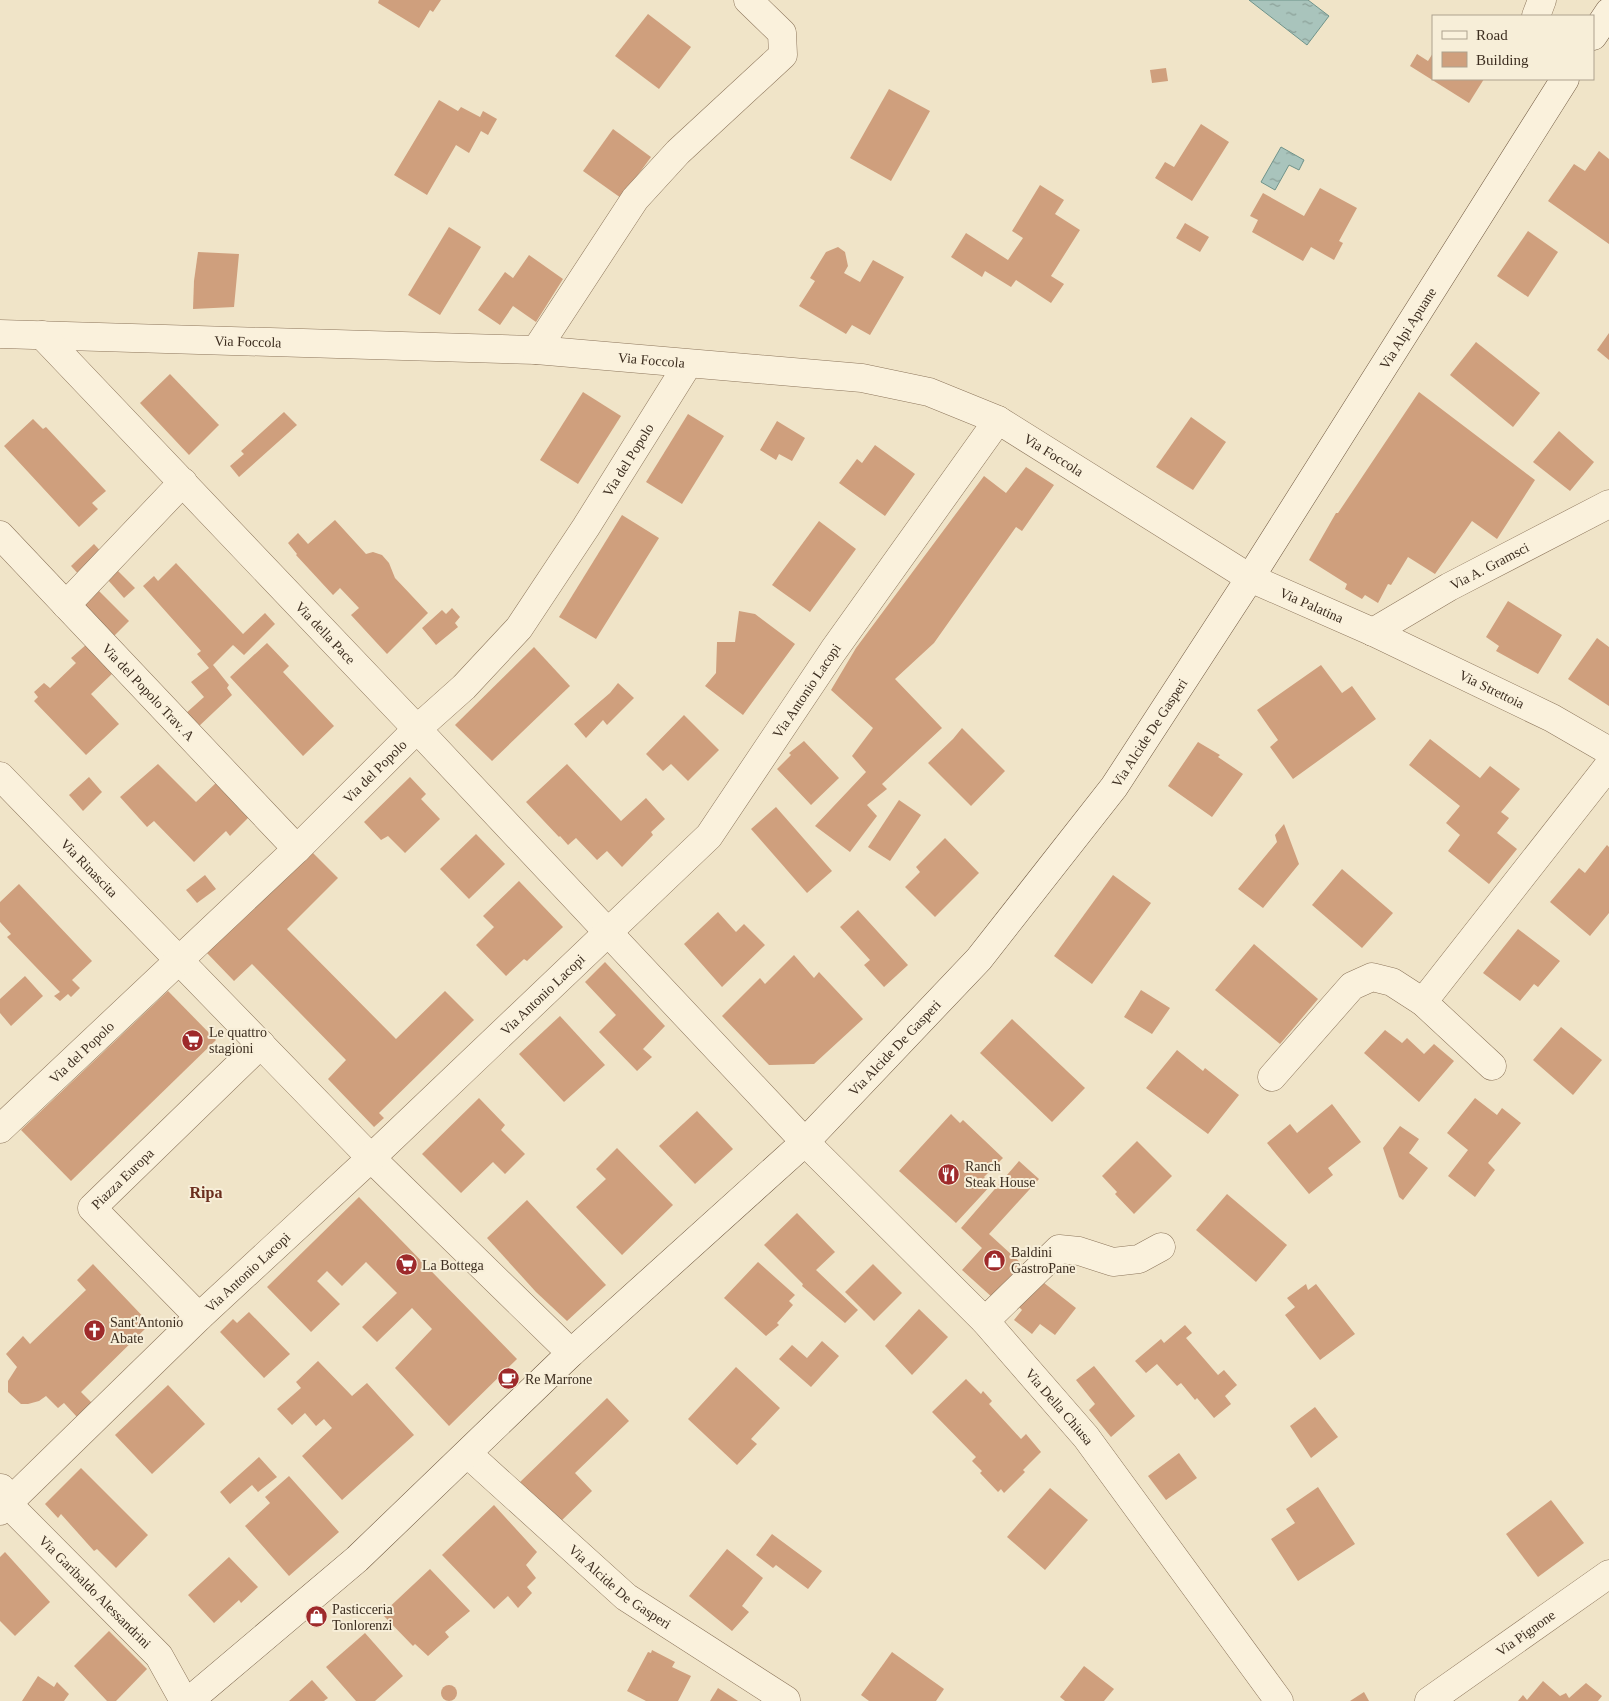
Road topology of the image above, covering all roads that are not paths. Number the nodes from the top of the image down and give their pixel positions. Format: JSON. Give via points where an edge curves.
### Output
{"nodes":[{"id":1,"x":748,"y":0,"type":"edge"},
{"id":2,"x":1542,"y":0,"type":"edge"},
{"id":3,"x":1609,"y":12,"type":"edge"},
{"id":4,"x":1536,"y":15,"type":"edge"},
{"id":5,"x":1594,"y":34,"type":"edge"},
{"id":6,"x":1564,"y":80,"type":"edge"},
{"id":7,"x":0,"y":334,"type":"edge"},
{"id":8,"x":42,"y":335,"type":"junction"},
{"id":9,"x":536,"y":350,"type":"junction"},
{"id":10,"x":688,"y":364,"type":"junction"},
{"id":11,"x":998,"y":420,"type":"junction"},
{"id":12,"x":183,"y":482,"type":"junction"},
{"id":13,"x":1609,"y":504,"type":"edge"},
{"id":14,"x":0,"y":535,"type":"edge"},
{"id":15,"x":1250,"y":578,"type":"junction"},
{"id":16,"x":66,"y":605,"type":"junction"},
{"id":17,"x":1373,"y":632,"type":"junction"},
{"id":18,"x":417,"y":729,"type":"junction"},
{"id":19,"x":1609,"y":751,"type":"edge"},
{"id":20,"x":1609,"y":765,"type":"edge"},
{"id":21,"x":0,"y":776,"type":"edge"},
{"id":22,"x":297,"y":849,"type":"junction"},
{"id":23,"x":608,"y":932,"type":"junction"},
{"id":24,"x":179,"y":959,"type":"junction"},
{"id":25,"x":1423,"y":1002,"type":"junction"},
{"id":26,"x":261,"y":1044,"type":"junction"},
{"id":27,"x":1492,"y":1066,"type":"dead end"},
{"id":28,"x":1272,"y":1077,"type":"dead end"},
{"id":29,"x":0,"y":1129,"type":"edge"},
{"id":30,"x":805,"y":1142,"type":"junction"},
{"id":31,"x":371,"y":1158,"type":"junction"},
{"id":32,"x":1161,"y":1247,"type":"dead end"},
{"id":33,"x":199,"y":1317,"type":"junction"},
{"id":34,"x":985,"y":1321,"type":"junction"},
{"id":35,"x":571,"y":1353,"type":"junction"},
{"id":36,"x":468,"y":1454,"type":"junction"},
{"id":37,"x":3,"y":1501,"type":"edge"},
{"id":38,"x":1609,"y":1574,"type":"edge"},
{"id":39,"x":1441,"y":1698,"type":"edge"},
{"id":40,"x":786,"y":1700,"type":"edge"},
{"id":41,"x":184,"y":1701,"type":"edge"},
{"id":42,"x":188,"y":1701,"type":"edge"},
{"id":43,"x":1279,"y":1701,"type":"edge"}],
"edges":[{"from":1,"to":9,"type":"street","via":[[782,33],[783,54],[678,152],[635,199]]},
{"from":2,"to":4,"type":"street"},
{"from":3,"to":5,"type":"street"},
{"from":6,"to":15,"type":"street","name":"Via Alpi Apuane"},
{"from":7,"to":8,"type":"street","name":"Via Foccola"},
{"from":8,"to":9,"type":"street","name":"Via Foccola"},
{"from":8,"to":12,"type":"street","name":"Via della Pace"},
{"from":9,"to":10,"type":"street","name":"Via Foccola"},
{"from":10,"to":11,"type":"street","name":"Via Foccola","via":[[862,378],[929,392]]},
{"from":10,"to":18,"type":"street","name":"Via del Popolo","via":[[519,628],[464,686]]},
{"from":11,"to":15,"type":"street","name":"Via Foccola"},
{"from":11,"to":23,"type":"street","name":"Via Antonio Lacopi","via":[[833,651],[709,836]]},
{"from":12,"to":16,"type":"street"},
{"from":12,"to":18,"type":"street","name":"Via della Pace"},
{"from":13,"to":17,"type":"street","name":"Via A. Gramsci","via":[[1449,587]]},
{"from":14,"to":16,"type":"street","name":"Via del Popolo Trav. A"},
{"from":15,"to":17,"type":"street","name":"Via Palatina"},
{"from":15,"to":30,"type":"street","name":"Via Alcide De Gasperi","via":[[1114,787],[979,959]]},
{"from":16,"to":22,"type":"street","name":"Via del Popolo Trav. A"},
{"from":17,"to":19,"type":"street","name":"Via Strettoia","via":[[1552,718]]},
{"from":18,"to":22,"type":"street","name":"Via del Popolo"},
{"from":18,"to":23,"type":"street","name":"Via della Pace"},
{"from":20,"to":25,"type":"street"},
{"from":21,"to":24,"type":"street","name":"Via Rinascita"},
{"from":22,"to":24,"type":"street","name":"Via del Popolo"},
{"from":23,"to":30,"type":"street","name":"Via della Pace"},
{"from":23,"to":31,"type":"street","name":"Via Antonio Lacopi"},
{"from":24,"to":26,"type":"street","name":"Via Rinascita"},
{"from":24,"to":29,"type":"street","name":"Via del Popolo"},
{"from":25,"to":27,"type":"street"},
{"from":25,"to":28,"type":"street","via":[[1392,982],[1372,977],[1352,986]]},
{"from":26,"to":31,"type":"street","name":"Via Rinascita"},
{"from":26,"to":33,"type":"street","name":"Piazza Europa","via":[[92,1208]]},
{"from":30,"to":34,"type":"street","name":"Via Della Chiusa"},
{"from":30,"to":35,"type":"street","name":"Via Alcide De Gasperi"},
{"from":31,"to":33,"type":"street","name":"Via Antonio Lacopi"},
{"from":31,"to":35,"type":"street","name":"Via Rinascita"},
{"from":32,"to":34,"type":"street","via":[[1139,1259],[1113,1262],[1079,1251],[1059,1249]]},
{"from":33,"to":37,"type":"street","name":"Via Antonio Lacopi"},
{"from":34,"to":43,"type":"street","name":"Via Della Chiusa","via":[[1086,1437]]},
{"from":35,"to":36,"type":"street","name":"Via Alcide De Gasperi"},
{"from":36,"to":40,"type":"street","name":"Via Alcide De Gasperi","via":[[626,1597]]},
{"from":36,"to":42,"type":"street","name":"Via Alcide De Gasperi","via":[[358,1559]]},
{"from":37,"to":41,"type":"street","name":"Via Garibaldo Alessandrini","via":[[159,1656]]},
{"from":38,"to":39,"type":"street","name":"Via Pignone"}]}
